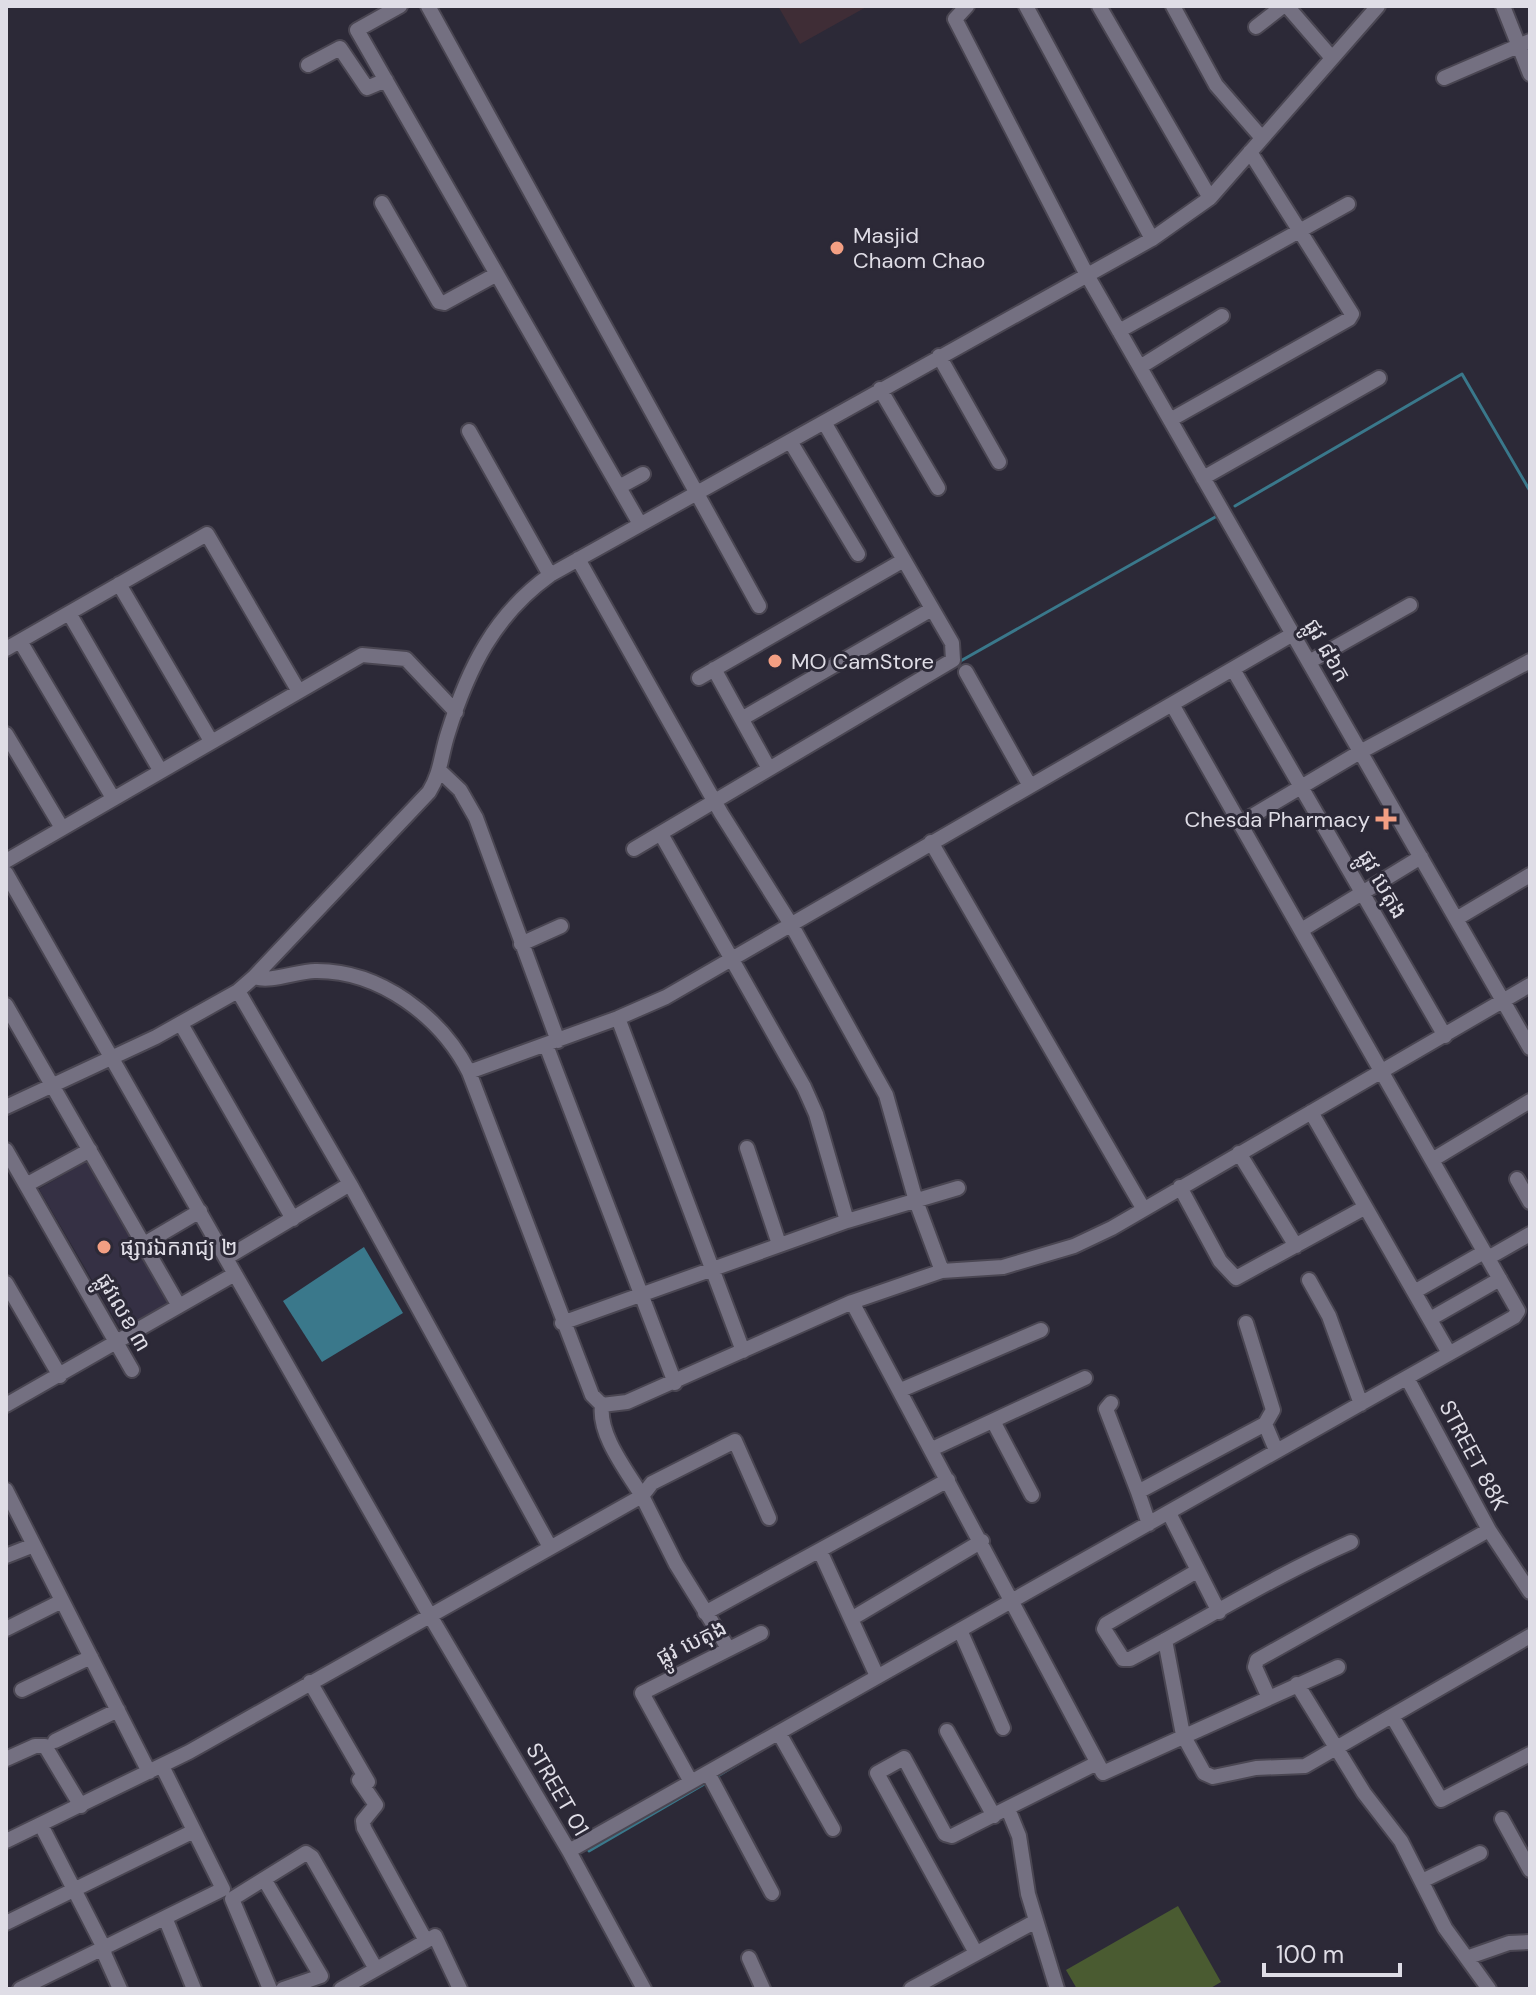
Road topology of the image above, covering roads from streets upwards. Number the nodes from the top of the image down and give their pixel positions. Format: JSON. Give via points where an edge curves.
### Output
{"nodes":[{"id":1,"x":400,"y":6,"type":"edge"},
{"id":2,"x":428,"y":6,"type":"edge"},
{"id":3,"x":967,"y":6,"type":"edge"},
{"id":4,"x":1026,"y":6,"type":"edge"},
{"id":5,"x":1099,"y":6,"type":"edge"},
{"id":6,"x":1173,"y":6,"type":"edge"},
{"id":7,"x":1285,"y":6,"type":"edge"},
{"id":8,"x":1378,"y":6,"type":"edge"},
{"id":9,"x":1503,"y":6,"type":"edge"},
{"id":10,"x":1256,"y":27,"type":"dead end"},
{"id":11,"x":1524,"y":43,"type":"edge"},
{"id":12,"x":1332,"y":58,"type":"junction"},
{"id":13,"x":308,"y":65,"type":"dead end"},
{"id":14,"x":1530,"y":74,"type":"edge"},
{"id":15,"x":1444,"y":78,"type":"dead end"},
{"id":16,"x":386,"y":80,"type":"junction"},
{"id":17,"x":1262,"y":138,"type":"junction"},
{"id":18,"x":1250,"y":152,"type":"junction"},
{"id":19,"x":1210,"y":198,"type":"junction"},
{"id":20,"x":382,"y":203,"type":"dead end"},
{"id":21,"x":1348,"y":204,"type":"dead end"},
{"id":22,"x":1300,"y":229,"type":"junction"},
{"id":23,"x":1152,"y":239,"type":"junction"},
{"id":24,"x":497,"y":274,"type":"junction"},
{"id":25,"x":1087,"y":275,"type":"junction"},
{"id":26,"x":1222,"y":316,"type":"dead end"},
{"id":27,"x":1119,"y":331,"type":"junction"},
{"id":28,"x":939,"y":356,"type":"junction"},
{"id":29,"x":1140,"y":367,"type":"junction"},
{"id":30,"x":1379,"y":378,"type":"dead end"},
{"id":31,"x":880,"y":389,"type":"junction"},
{"id":32,"x":1170,"y":420,"type":"junction"},
{"id":33,"x":824,"y":422,"type":"junction"},
{"id":34,"x":469,"y":431,"type":"dead end"},
{"id":35,"x":790,"y":441,"type":"junction"},
{"id":36,"x":999,"y":462,"type":"dead end"},
{"id":37,"x":643,"y":474,"type":"dead end"},
{"id":38,"x":1203,"y":478,"type":"junction"},
{"id":39,"x":619,"y":487,"type":"junction"},
{"id":40,"x":938,"y":488,"type":"dead end"},
{"id":41,"x":697,"y":492,"type":"junction"},
{"id":42,"x":640,"y":524,"type":"junction"},
{"id":43,"x":858,"y":554,"type":"dead end"},
{"id":44,"x":578,"y":559,"type":"junction"},
{"id":45,"x":904,"y":560,"type":"junction"},
{"id":46,"x":550,"y":575,"type":"junction"},
{"id":47,"x":119,"y":584,"type":"junction"},
{"id":48,"x":1410,"y":605,"type":"dead end"},
{"id":49,"x":759,"y":606,"type":"dead end"},
{"id":50,"x":932,"y":609,"type":"junction"},
{"id":51,"x":69,"y":613,"type":"junction"},
{"id":52,"x":1293,"y":634,"type":"junction"},
{"id":53,"x":20,"y":641,"type":"junction"},
{"id":54,"x":6,"y":649,"type":"edge"},
{"id":55,"x":1530,"y":661,"type":"edge"},
{"id":56,"x":1309,"y":662,"type":"junction"},
{"id":57,"x":714,"y":669,"type":"junction"},
{"id":58,"x":1234,"y":671,"type":"junction"},
{"id":59,"x":966,"y":672,"type":"dead end"},
{"id":60,"x":699,"y":678,"type":"dead end"},
{"id":61,"x":298,"y":690,"type":"junction"},
{"id":62,"x":1173,"y":706,"type":"junction"},
{"id":63,"x":456,"y":712,"type":"junction"},
{"id":64,"x":743,"y":718,"type":"junction"},
{"id":65,"x":6,"y":734,"type":"edge"},
{"id":66,"x":211,"y":741,"type":"junction"},
{"id":67,"x":1360,"y":752,"type":"junction"},
{"id":68,"x":768,"y":767,"type":"junction"},
{"id":69,"x":160,"y":770,"type":"junction"},
{"id":70,"x":440,"y":771,"type":"junction"},
{"id":71,"x":1030,"y":786,"type":"junction"},
{"id":72,"x":1300,"y":786,"type":"junction"},
{"id":73,"x":113,"y":798,"type":"junction"},
{"id":74,"x":715,"y":800,"type":"junction"},
{"id":75,"x":1242,"y":822,"type":"junction"},
{"id":76,"x":62,"y":828,"type":"junction"},
{"id":77,"x":661,"y":834,"type":"junction"},
{"id":78,"x":931,"y":842,"type":"junction"},
{"id":79,"x":634,"y":849,"type":"dead end"},
{"id":80,"x":1421,"y":857,"type":"junction"},
{"id":81,"x":6,"y":871,"type":"edge"},
{"id":82,"x":1530,"y":875,"type":"edge"},
{"id":83,"x":1361,"y":892,"type":"junction"},
{"id":84,"x":1456,"y":919,"type":"junction"},
{"id":85,"x":561,"y":926,"type":"dead end"},
{"id":86,"x":792,"y":926,"type":"junction"},
{"id":87,"x":1303,"y":929,"type":"junction"},
{"id":88,"x":521,"y":944,"type":"junction"},
{"id":89,"x":732,"y":959,"type":"junction"},
{"id":90,"x":254,"y":977,"type":"junction"},
{"id":91,"x":1530,"y":985,"type":"edge"},
{"id":92,"x":238,"y":991,"type":"junction"},
{"id":93,"x":1503,"y":1001,"type":"junction"},
{"id":94,"x":6,"y":1005,"type":"edge"},
{"id":95,"x":618,"y":1018,"type":"junction"},
{"id":96,"x":181,"y":1024,"type":"junction"},
{"id":97,"x":1445,"y":1036,"type":"junction"},
{"id":98,"x":552,"y":1043,"type":"junction"},
{"id":99,"x":1530,"y":1048,"type":"edge"},
{"id":100,"x":112,"y":1058,"type":"junction"},
{"id":101,"x":469,"y":1072,"type":"junction"},
{"id":102,"x":1382,"y":1072,"type":"junction"},
{"id":103,"x":52,"y":1085,"type":"junction"},
{"id":104,"x":1530,"y":1101,"type":"edge"},
{"id":105,"x":6,"y":1107,"type":"edge"},
{"id":106,"x":1311,"y":1112,"type":"junction"},
{"id":107,"x":747,"y":1148,"type":"dead end"},
{"id":108,"x":6,"y":1150,"type":"edge"},
{"id":109,"x":90,"y":1150,"type":"junction"},
{"id":110,"x":1239,"y":1153,"type":"junction"},
{"id":111,"x":1432,"y":1160,"type":"junction"},
{"id":112,"x":1517,"y":1179,"type":"dead end"},
{"id":113,"x":350,"y":1184,"type":"junction"},
{"id":114,"x":26,"y":1185,"type":"junction"},
{"id":115,"x":1180,"y":1187,"type":"junction"},
{"id":116,"x":958,"y":1188,"type":"dead end"},
{"id":117,"x":916,"y":1201,"type":"junction"},
{"id":118,"x":1530,"y":1202,"type":"edge"},
{"id":119,"x":1143,"y":1208,"type":"junction"},
{"id":120,"x":1364,"y":1208,"type":"junction"},
{"id":121,"x":200,"y":1211,"type":"junction"},
{"id":122,"x":293,"y":1219,"type":"junction"},
{"id":123,"x":847,"y":1221,"type":"junction"},
{"id":124,"x":1530,"y":1234,"type":"edge"},
{"id":125,"x":144,"y":1244,"type":"junction"},
{"id":126,"x":779,"y":1244,"type":"junction"},
{"id":127,"x":1296,"y":1246,"type":"junction"},
{"id":128,"x":1486,"y":1255,"type":"junction"},
{"id":129,"x":226,"y":1258,"type":"junction"},
{"id":130,"x":714,"y":1268,"type":"junction"},
{"id":131,"x":942,"y":1271,"type":"junction"},
{"id":132,"x":235,"y":1274,"type":"junction"},
{"id":133,"x":1500,"y":1279,"type":"junction"},
{"id":134,"x":1309,"y":1280,"type":"dead end"},
{"id":135,"x":6,"y":1283,"type":"edge"},
{"id":136,"x":1414,"y":1292,"type":"junction"},
{"id":137,"x":641,"y":1294,"type":"junction"},
{"id":138,"x":852,"y":1302,"type":"junction"},
{"id":139,"x":179,"y":1306,"type":"junction"},
{"id":140,"x":1430,"y":1319,"type":"junction"},
{"id":141,"x":562,"y":1323,"type":"junction"},
{"id":142,"x":1246,"y":1323,"type":"dead end"},
{"id":143,"x":1041,"y":1330,"type":"dead end"},
{"id":144,"x":115,"y":1341,"type":"junction"},
{"id":145,"x":743,"y":1351,"type":"junction"},
{"id":146,"x":1449,"y":1353,"type":"junction"},
{"id":147,"x":132,"y":1370,"type":"dead end"},
{"id":148,"x":60,"y":1376,"type":"junction"},
{"id":149,"x":1085,"y":1378,"type":"dead end"},
{"id":150,"x":1407,"y":1378,"type":"junction"},
{"id":151,"x":675,"y":1383,"type":"junction"},
{"id":152,"x":901,"y":1390,"type":"junction"},
{"id":153,"x":1111,"y":1403,"type":"dead end"},
{"id":154,"x":1361,"y":1404,"type":"junction"},
{"id":155,"x":6,"y":1405,"type":"edge"},
{"id":156,"x":602,"y":1405,"type":"junction"},
{"id":157,"x":993,"y":1421,"type":"junction"},
{"id":158,"x":1265,"y":1424,"type":"junction"},
{"id":159,"x":932,"y":1449,"type":"junction"},
{"id":160,"x":1276,"y":1450,"type":"junction"},
{"id":161,"x":948,"y":1480,"type":"junction"},
{"id":162,"x":6,"y":1490,"type":"edge"},
{"id":163,"x":1138,"y":1492,"type":"junction"},
{"id":164,"x":1032,"y":1495,"type":"dead end"},
{"id":165,"x":642,"y":1496,"type":"junction"},
{"id":166,"x":1169,"y":1513,"type":"junction"},
{"id":167,"x":769,"y":1518,"type":"dead end"},
{"id":168,"x":1149,"y":1524,"type":"junction"},
{"id":169,"x":1489,"y":1530,"type":"junction"},
{"id":170,"x":982,"y":1541,"type":"junction"},
{"id":171,"x":1351,"y":1542,"type":"dead end"},
{"id":172,"x":34,"y":1545,"type":"junction"},
{"id":173,"x":550,"y":1547,"type":"junction"},
{"id":174,"x":820,"y":1551,"type":"junction"},
{"id":175,"x":6,"y":1556,"type":"edge"},
{"id":176,"x":1197,"y":1571,"type":"junction"},
{"id":177,"x":1530,"y":1592,"type":"edge"},
{"id":178,"x":1013,"y":1599,"type":"junction"},
{"id":179,"x":62,"y":1601,"type":"junction"},
{"id":180,"x":1219,"y":1612,"type":"junction"},
{"id":181,"x":705,"y":1613,"type":"junction"},
{"id":182,"x":429,"y":1614,"type":"junction"},
{"id":183,"x":851,"y":1619,"type":"junction"},
{"id":184,"x":6,"y":1629,"type":"edge"},
{"id":185,"x":761,"y":1633,"type":"dead end"},
{"id":186,"x":961,"y":1634,"type":"junction"},
{"id":187,"x":1530,"y":1636,"type":"edge"},
{"id":188,"x":1165,"y":1640,"type":"junction"},
{"id":189,"x":728,"y":1648,"type":"junction"},
{"id":190,"x":91,"y":1657,"type":"junction"},
{"id":191,"x":1338,"y":1667,"type":"dead end"},
{"id":192,"x":877,"y":1676,"type":"junction"},
{"id":193,"x":310,"y":1682,"type":"junction"},
{"id":194,"x":1297,"y":1684,"type":"junction"},
{"id":195,"x":22,"y":1690,"type":"dead end"},
{"id":196,"x":1268,"y":1696,"type":"junction"},
{"id":197,"x":118,"y":1710,"type":"junction"},
{"id":198,"x":1392,"y":1716,"type":"junction"},
{"id":199,"x":1003,"y":1728,"type":"dead end"},
{"id":200,"x":947,"y":1731,"type":"dead end"},
{"id":201,"x":1183,"y":1735,"type":"junction"},
{"id":202,"x":782,"y":1738,"type":"junction"},
{"id":203,"x":55,"y":1741,"type":"dead end"},
{"id":204,"x":1334,"y":1747,"type":"junction"},
{"id":205,"x":1530,"y":1754,"type":"edge"},
{"id":206,"x":7,"y":1757,"type":"edge"},
{"id":207,"x":1097,"y":1763,"type":"junction"},
{"id":208,"x":155,"y":1769,"type":"junction"},
{"id":209,"x":711,"y":1778,"type":"junction"},
{"id":210,"x":691,"y":1782,"type":"junction"},
{"id":211,"x":81,"y":1806,"type":"junction"},
{"id":212,"x":1001,"y":1813,"type":"junction"},
{"id":213,"x":1502,"y":1819,"type":"dead end"},
{"id":214,"x":41,"y":1825,"type":"junction"},
{"id":215,"x":833,"y":1829,"type":"dead end"},
{"id":216,"x":194,"y":1831,"type":"junction"},
{"id":217,"x":6,"y":1841,"type":"edge"},
{"id":218,"x":1524,"y":1844,"type":"edge"},
{"id":219,"x":569,"y":1851,"type":"junction"},
{"id":220,"x":1480,"y":1853,"type":"dead end"},
{"id":221,"x":1530,"y":1870,"type":"edge"},
{"id":222,"x":264,"y":1879,"type":"junction"},
{"id":223,"x":1422,"y":1881,"type":"junction"},
{"id":224,"x":74,"y":1889,"type":"junction"},
{"id":225,"x":772,"y":1893,"type":"dead end"},
{"id":226,"x":166,"y":1920,"type":"junction"},
{"id":227,"x":1036,"y":1921,"type":"junction"},
{"id":228,"x":6,"y":1923,"type":"edge"},
{"id":229,"x":426,"y":1941,"type":"junction"},
{"id":230,"x":1530,"y":1942,"type":"edge"},
{"id":231,"x":104,"y":1951,"type":"junction"},
{"id":232,"x":976,"y":1953,"type":"junction"},
{"id":233,"x":1469,"y":1957,"type":"junction"},
{"id":234,"x":749,"y":1958,"type":"dead end"},
{"id":235,"x":376,"y":1969,"type":"junction"},
{"id":236,"x":325,"y":1983,"type":"edge"},
{"id":237,"x":357,"y":1985,"type":"edge"},
{"id":238,"x":20,"y":1989,"type":"edge"},
{"id":239,"x":120,"y":1989,"type":"edge"},
{"id":240,"x":194,"y":1989,"type":"edge"},
{"id":241,"x":270,"y":1989,"type":"edge"},
{"id":242,"x":283,"y":1989,"type":"edge"},
{"id":243,"x":341,"y":1989,"type":"edge"},
{"id":244,"x":460,"y":1989,"type":"edge"},
{"id":245,"x":644,"y":1989,"type":"edge"},
{"id":246,"x":763,"y":1989,"type":"edge"},
{"id":247,"x":911,"y":1989,"type":"edge"},
{"id":248,"x":1057,"y":1989,"type":"edge"},
{"id":249,"x":1489,"y":1989,"type":"edge"}],
"edges":[{"from":1,"to":16,"type":"street","via":[[357,30]]},
{"from":2,"to":41,"type":"street"},
{"from":3,"to":25,"type":"street","name":"ផ្លូវ ៨៦ក","via":[[955,19]]},
{"from":4,"to":23,"type":"street"},
{"from":5,"to":19,"type":"street"},
{"from":6,"to":17,"type":"street","via":[[1216,85]]},
{"from":7,"to":10,"type":"street"},
{"from":7,"to":12,"type":"street"},
{"from":8,"to":12,"type":"street"},
{"from":9,"to":11,"type":"street"},
{"from":11,"to":14,"type":"street"},
{"from":11,"to":15,"type":"street"},
{"from":12,"to":17,"type":"street"},
{"from":13,"to":16,"type":"street","via":[[342,48],[367,88]]},
{"from":16,"to":24,"type":"street"},
{"from":17,"to":18,"type":"street"},
{"from":18,"to":19,"type":"street"},
{"from":18,"to":22,"type":"street"},
{"from":19,"to":23,"type":"street"},
{"from":20,"to":24,"type":"street","via":[[439,302]]},
{"from":21,"to":22,"type":"street"},
{"from":22,"to":27,"type":"street"},
{"from":22,"to":32,"type":"street","via":[[1352,314],[1349,319]]},
{"from":23,"to":25,"type":"street"},
{"from":24,"to":39,"type":"street"},
{"from":25,"to":27,"type":"street","name":"ផ្លូវ ៨៦ក"},
{"from":25,"to":28,"type":"street"},
{"from":26,"to":29,"type":"street"},
{"from":27,"to":29,"type":"street","name":"ផ្លូវ ៨៦ក"},
{"from":28,"to":31,"type":"street"},
{"from":28,"to":36,"type":"street"},
{"from":29,"to":32,"type":"street","name":"ផ្លូវ ៨៦ក"},
{"from":30,"to":38,"type":"street"},
{"from":31,"to":33,"type":"street"},
{"from":31,"to":40,"type":"street"},
{"from":32,"to":38,"type":"street","name":"ផ្លូវ ៨៦ក"},
{"from":33,"to":35,"type":"street"},
{"from":33,"to":45,"type":"street"},
{"from":34,"to":46,"type":"street"},
{"from":35,"to":41,"type":"street"},
{"from":35,"to":43,"type":"street"},
{"from":37,"to":39,"type":"street"},
{"from":38,"to":52,"type":"street","name":"ផ្លូវ ៨៦ក"},
{"from":39,"to":42,"type":"street"},
{"from":41,"to":42,"type":"street"},
{"from":41,"to":49,"type":"street"},
{"from":42,"to":44,"type":"street"},
{"from":44,"to":46,"type":"street"},
{"from":44,"to":74,"type":"street"},
{"from":45,"to":50,"type":"street"},
{"from":45,"to":57,"type":"street"},
{"from":46,"to":63,"type":"street","via":[[497,622]]},
{"from":47,"to":51,"type":"street"},
{"from":47,"to":61,"type":"street","via":[[207,534]]},
{"from":47,"to":66,"type":"street"},
{"from":48,"to":56,"type":"street"},
{"from":50,"to":64,"type":"street"},
{"from":50,"to":68,"type":"street","via":[[952,643],[949,664]]},
{"from":51,"to":53,"type":"street"},
{"from":51,"to":69,"type":"street"},
{"from":52,"to":56,"type":"street","name":"ផ្លូវ ៨៦ក"},
{"from":52,"to":58,"type":"street"},
{"from":53,"to":54,"type":"street"},
{"from":53,"to":73,"type":"street"},
{"from":55,"to":67,"type":"street"},
{"from":56,"to":67,"type":"street","name":"ផ្លូវ ៨៦ក"},
{"from":57,"to":60,"type":"street"},
{"from":57,"to":64,"type":"street"},
{"from":58,"to":62,"type":"street"},
{"from":58,"to":72,"type":"street","name":"ផ្លូវ បេតុង"},
{"from":59,"to":71,"type":"street"},
{"from":61,"to":63,"type":"street","via":[[362,655],[406,659]]},
{"from":61,"to":66,"type":"street"},
{"from":62,"to":71,"type":"street"},
{"from":62,"to":75,"type":"street"},
{"from":63,"to":70,"type":"street"},
{"from":64,"to":68,"type":"street"},
{"from":65,"to":76,"type":"street"},
{"from":66,"to":69,"type":"street"},
{"from":67,"to":72,"type":"street"},
{"from":67,"to":80,"type":"street","name":"ផ្លូវ ៨៦ក"},
{"from":68,"to":74,"type":"street"},
{"from":69,"to":73,"type":"street"},
{"from":70,"to":88,"type":"street","via":[[460,790],[476,818]]},
{"from":70,"to":90,"type":"street","via":[[429,792]]},
{"from":71,"to":78,"type":"street"},
{"from":72,"to":75,"type":"street"},
{"from":72,"to":83,"type":"street","name":"ផ្លូវ បេតុង"},
{"from":73,"to":76,"type":"street"},
{"from":74,"to":77,"type":"street"},
{"from":74,"to":86,"type":"street"},
{"from":75,"to":87,"type":"street"},
{"from":76,"to":81,"type":"street"},
{"from":77,"to":79,"type":"street"},
{"from":77,"to":89,"type":"street"},
{"from":78,"to":86,"type":"street"},
{"from":78,"to":119,"type":"street"},
{"from":80,"to":83,"type":"street"},
{"from":80,"to":84,"type":"street","name":"ផ្លូវ ៨៦ក"},
{"from":81,"to":100,"type":"street","name":"STREET 01"},
{"from":82,"to":84,"type":"street"},
{"from":83,"to":87,"type":"street"},
{"from":83,"to":97,"type":"street","name":"ផ្លូវ បេតុង"},
{"from":84,"to":93,"type":"street","name":"ផ្លូវ ៨៦ក"},
{"from":85,"to":88,"type":"street"},
{"from":86,"to":89,"type":"street"},
{"from":86,"to":117,"type":"street","via":[[886,1095]]},
{"from":87,"to":102,"type":"street"},
{"from":88,"to":98,"type":"street"},
{"from":89,"to":95,"type":"street"},
{"from":89,"to":123,"type":"street","via":[[816,1114]]},
{"from":90,"to":92,"type":"street"},
{"from":90,"to":101,"type":"street","via":[[331,971],[372,984],[434,1021]]},
{"from":91,"to":93,"type":"street"},
{"from":92,"to":96,"type":"street"},
{"from":92,"to":113,"type":"street"},
{"from":93,"to":97,"type":"street"},
{"from":93,"to":99,"type":"street","name":"ផ្លូវ ៨៦ក"},
{"from":94,"to":103,"type":"street"},
{"from":95,"to":98,"type":"street"},
{"from":95,"to":130,"type":"street"},
{"from":96,"to":100,"type":"street"},
{"from":96,"to":122,"type":"street"},
{"from":97,"to":102,"type":"street"},
{"from":98,"to":101,"type":"street"},
{"from":98,"to":137,"type":"street"},
{"from":100,"to":103,"type":"street"},
{"from":100,"to":121,"type":"street","name":"STREET 01"},
{"from":101,"to":141,"type":"street"},
{"from":102,"to":106,"type":"street"},
{"from":102,"to":111,"type":"street"},
{"from":103,"to":105,"type":"street"},
{"from":103,"to":109,"type":"street"},
{"from":104,"to":111,"type":"street"},
{"from":106,"to":110,"type":"street"},
{"from":106,"to":120,"type":"street"},
{"from":107,"to":126,"type":"street"},
{"from":108,"to":114,"type":"street","name":"ផ្លូវលេខ ៣"},
{"from":109,"to":114,"type":"street"},
{"from":109,"to":125,"type":"street"},
{"from":110,"to":115,"type":"street"},
{"from":110,"to":127,"type":"street"},
{"from":111,"to":128,"type":"street"},
{"from":112,"to":118,"type":"street"},
{"from":113,"to":122,"type":"street"},
{"from":113,"to":173,"type":"street"},
{"from":114,"to":144,"type":"street","name":"ផ្លូវលេខ ៣"},
{"from":115,"to":119,"type":"street"},
{"from":115,"to":127,"type":"street","via":[[1230,1275],[1241,1277]]},
{"from":116,"to":117,"type":"street"},
{"from":117,"to":123,"type":"street"},
{"from":117,"to":131,"type":"street"},
{"from":119,"to":131,"type":"street","via":[[1074,1246],[1003,1267]]},
{"from":120,"to":127,"type":"street"},
{"from":120,"to":136,"type":"street"},
{"from":121,"to":125,"type":"street"},
{"from":121,"to":129,"type":"street","name":"STREET 01"},
{"from":122,"to":129,"type":"street"},
{"from":123,"to":126,"type":"street"},
{"from":124,"to":128,"type":"street"},
{"from":125,"to":139,"type":"street"},
{"from":126,"to":130,"type":"street"},
{"from":128,"to":133,"type":"street"},
{"from":128,"to":136,"type":"street"},
{"from":129,"to":132,"type":"street","name":"STREET 01"},
{"from":130,"to":137,"type":"street"},
{"from":130,"to":145,"type":"street"},
{"from":131,"to":138,"type":"street"},
{"from":132,"to":139,"type":"street"},
{"from":132,"to":182,"type":"street","name":"STREET 01"},
{"from":133,"to":140,"type":"street"},
{"from":133,"to":146,"type":"street","via":[[1518,1311],[1514,1317]]},
{"from":134,"to":154,"type":"street","via":[[1329,1316]]},
{"from":135,"to":148,"type":"street"},
{"from":136,"to":140,"type":"street"},
{"from":137,"to":141,"type":"street"},
{"from":137,"to":151,"type":"street"},
{"from":138,"to":145,"type":"street"},
{"from":138,"to":152,"type":"street"},
{"from":139,"to":144,"type":"street"},
{"from":140,"to":146,"type":"street"},
{"from":141,"to":156,"type":"street","via":[[592,1395]]},
{"from":142,"to":158,"type":"street","via":[[1273,1410]]},
{"from":143,"to":152,"type":"street"},
{"from":144,"to":147,"type":"street","name":"ផ្លូវលេខ ៣"},
{"from":144,"to":148,"type":"street"},
{"from":145,"to":151,"type":"street"},
{"from":146,"to":150,"type":"street"},
{"from":148,"to":155,"type":"street"},
{"from":149,"to":157,"type":"street"},
{"from":150,"to":154,"type":"street"},
{"from":150,"to":169,"type":"street","name":"STREET 88K"},
{"from":151,"to":156,"type":"street","via":[[627,1402]]},
{"from":152,"to":159,"type":"street"},
{"from":153,"to":163,"type":"street","via":[[1106,1409]]},
{"from":154,"to":160,"type":"street"},
{"from":156,"to":165,"type":"street","via":[[600,1415],[610,1439]]},
{"from":157,"to":159,"type":"street"},
{"from":157,"to":164,"type":"street"},
{"from":158,"to":160,"type":"street"},
{"from":158,"to":163,"type":"street"},
{"from":159,"to":161,"type":"street"},
{"from":160,"to":166,"type":"street"},
{"from":161,"to":170,"type":"street"},
{"from":161,"to":174,"type":"street"},
{"from":162,"to":172,"type":"street"},
{"from":163,"to":168,"type":"street"},
{"from":165,"to":167,"type":"street","via":[[652,1483],[735,1441]]},
{"from":165,"to":173,"type":"street"},
{"from":165,"to":181,"type":"street"},
{"from":166,"to":168,"type":"street"},
{"from":166,"to":176,"type":"street"},
{"from":168,"to":178,"type":"street"},
{"from":169,"to":177,"type":"street","name":"STREET 88K"},
{"from":169,"to":196,"type":"street","via":[[1257,1660]]},
{"from":170,"to":178,"type":"street"},
{"from":170,"to":183,"type":"street"},
{"from":171,"to":180,"type":"street","via":[[1279,1574]]},
{"from":172,"to":175,"type":"street"},
{"from":172,"to":179,"type":"street"},
{"from":173,"to":182,"type":"street"},
{"from":174,"to":181,"type":"street"},
{"from":174,"to":183,"type":"street"},
{"from":176,"to":180,"type":"street"},
{"from":176,"to":188,"type":"street","via":[[1104,1629],[1123,1659]]},
{"from":178,"to":186,"type":"street"},
{"from":178,"to":207,"type":"street"},
{"from":179,"to":184,"type":"street"},
{"from":179,"to":190,"type":"street"},
{"from":180,"to":188,"type":"street"},
{"from":181,"to":189,"type":"street"},
{"from":182,"to":193,"type":"street"},
{"from":182,"to":219,"type":"street","name":"STREET 01"},
{"from":183,"to":192,"type":"street"},
{"from":185,"to":189,"type":"street","name":"ផ្លូវ បេតុង"},
{"from":186,"to":192,"type":"street"},
{"from":186,"to":199,"type":"street"},
{"from":187,"to":198,"type":"street"},
{"from":188,"to":201,"type":"street"},
{"from":189,"to":210,"type":"street","name":"ផ្លូវ បេតុង","via":[[642,1693]]},
{"from":190,"to":195,"type":"street"},
{"from":190,"to":197,"type":"street"},
{"from":191,"to":194,"type":"street"},
{"from":192,"to":202,"type":"street"},
{"from":193,"to":208,"type":"street"},
{"from":193,"to":229,"type":"street","via":[[376,1805],[363,1821],[364,1828]]},
{"from":194,"to":196,"type":"street"},
{"from":194,"to":204,"type":"street"},
{"from":196,"to":201,"type":"street"},
{"from":197,"to":203,"type":"street"},
{"from":197,"to":208,"type":"street"},
{"from":198,"to":204,"type":"street"},
{"from":198,"to":205,"type":"street","via":[[1441,1800]]},
{"from":200,"to":212,"type":"street"},
{"from":201,"to":204,"type":"street","via":[[1204,1773],[1213,1777],[1305,1766]]},
{"from":201,"to":207,"type":"street","via":[[1103,1773]]},
{"from":202,"to":209,"type":"street"},
{"from":202,"to":215,"type":"street"},
{"from":204,"to":223,"type":"street","via":[[1401,1841]]},
{"from":206,"to":211,"type":"street","via":[[45,1746]]},
{"from":207,"to":212,"type":"street"},
{"from":208,"to":211,"type":"street"},
{"from":208,"to":216,"type":"street"},
{"from":209,"to":210,"type":"street"},
{"from":209,"to":225,"type":"street"},
{"from":210,"to":219,"type":"street"},
{"from":211,"to":214,"type":"street"},
{"from":212,"to":227,"type":"street","via":[[1019,1836]]},
{"from":212,"to":232,"type":"street","via":[[948,1836],[904,1758],[877,1773]]},
{"from":213,"to":218,"type":"street"},
{"from":214,"to":217,"type":"street"},
{"from":214,"to":224,"type":"street"},
{"from":216,"to":224,"type":"street"},
{"from":216,"to":226,"type":"street","via":[[223,1889]]},
{"from":218,"to":221,"type":"street"},
{"from":219,"to":245,"type":"street","name":"STREET 01"},
{"from":220,"to":223,"type":"street"},
{"from":222,"to":235,"type":"street","via":[[300,1855],[312,1857]]},
{"from":222,"to":236,"type":"street"},
{"from":222,"to":241,"type":"street","via":[[232,1899]]},
{"from":223,"to":233,"type":"street","via":[[1445,1928]]},
{"from":224,"to":228,"type":"street"},
{"from":224,"to":231,"type":"street"},
{"from":226,"to":231,"type":"street"},
{"from":226,"to":240,"type":"street"},
{"from":227,"to":232,"type":"street"},
{"from":227,"to":248,"type":"street"},
{"from":229,"to":235,"type":"street"},
{"from":229,"to":244,"type":"street","via":[[435,1936]]},
{"from":230,"to":233,"type":"street","via":[[1509,1943]]},
{"from":231,"to":238,"type":"street"},
{"from":231,"to":239,"type":"street"},
{"from":232,"to":247,"type":"street"},
{"from":233,"to":249,"type":"street"},
{"from":234,"to":246,"type":"street"},
{"from":235,"to":237,"type":"street"},
{"from":236,"to":242,"type":"street"},
{"from":237,"to":243,"type":"street"}]}
